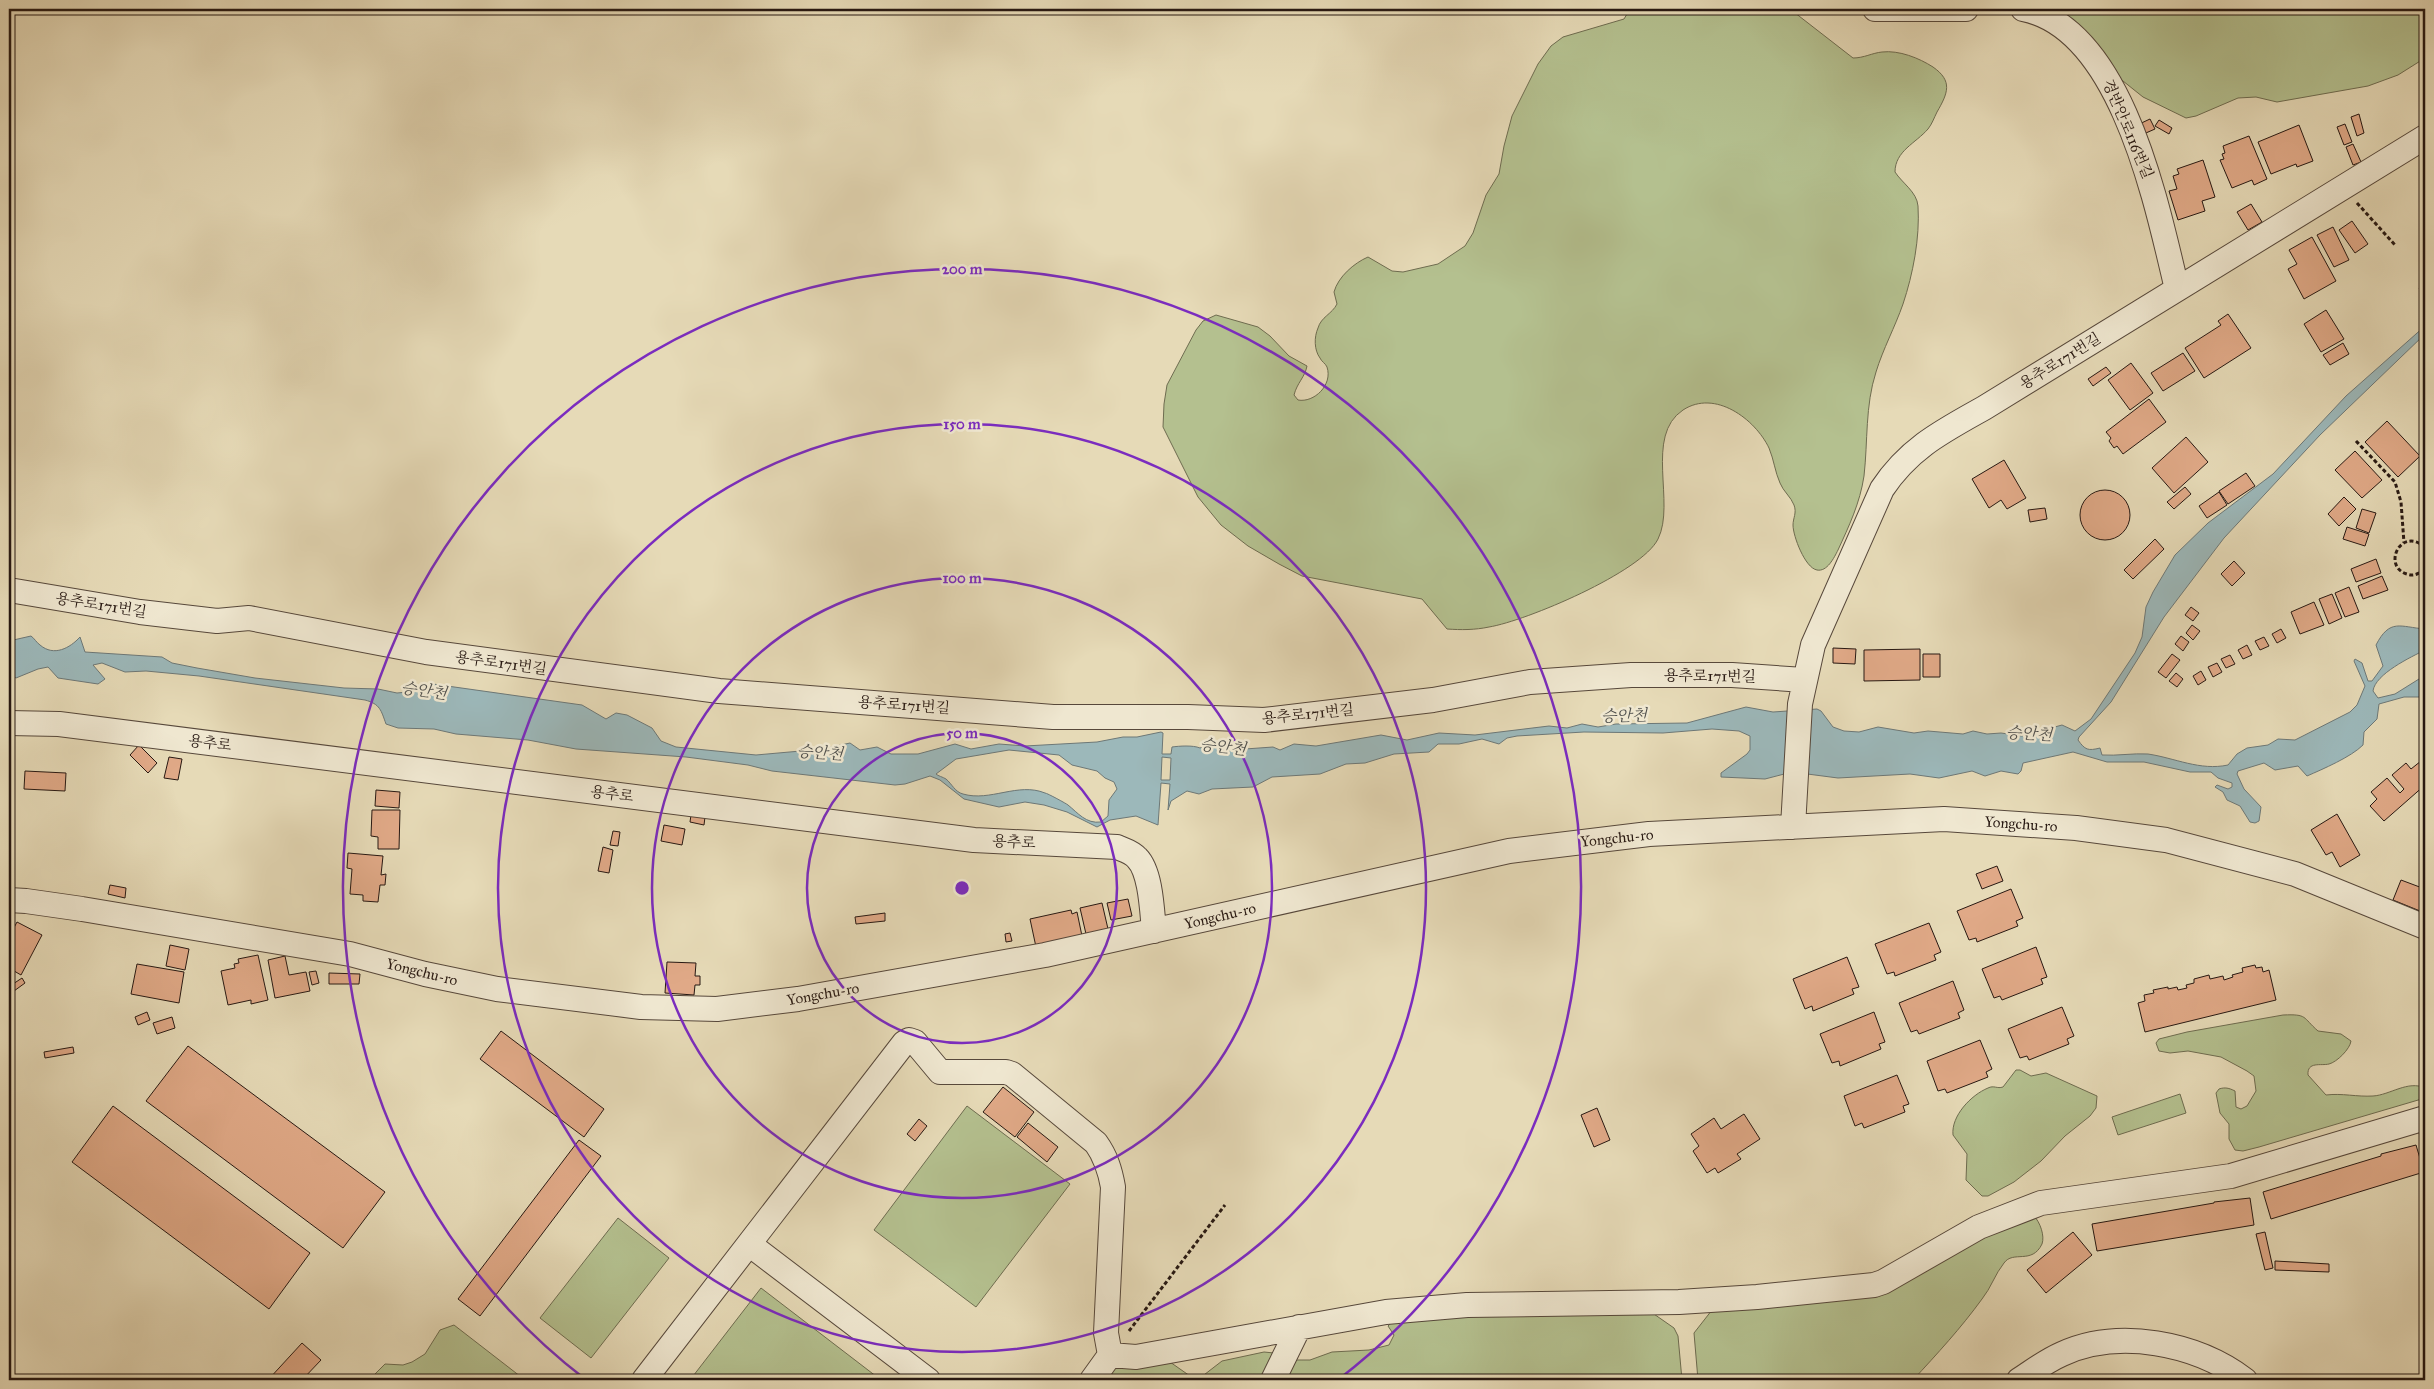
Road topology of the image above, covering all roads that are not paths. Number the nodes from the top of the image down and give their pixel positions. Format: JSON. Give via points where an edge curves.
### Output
{"nodes":[{"id":1,"x":1875,"y":9,"type":"edge"},
{"id":2,"x":1966,"y":9,"type":"edge"},
{"id":3,"x":2023,"y":9,"type":"edge"},
{"id":4,"x":2425,"y":137,"type":"edge"},
{"id":5,"x":2177,"y":289,"type":"junction"},
{"id":6,"x":9,"y":590,"type":"edge"},
{"id":7,"x":1804,"y":680,"type":"junction"},
{"id":8,"x":9,"y":723,"type":"edge"},
{"id":9,"x":1794,"y":827,"type":"junction"},
{"id":10,"x":9,"y":900,"type":"edge"},
{"id":11,"x":2425,"y":927,"type":"edge"},
{"id":12,"x":1154,"y":931,"type":"junction"},
{"id":13,"x":2425,"y":1118,"type":"edge"},
{"id":14,"x":749,"y":1244,"type":"junction"},
{"id":15,"x":1299,"y":1327,"type":"junction"},
{"id":16,"x":1110,"y":1355,"type":"junction"},
{"id":17,"x":644,"y":1380,"type":"edge"},
{"id":18,"x":928,"y":1380,"type":"edge"},
{"id":19,"x":1092,"y":1380,"type":"edge"},
{"id":20,"x":1273,"y":1380,"type":"edge"},
{"id":21,"x":2019,"y":1380,"type":"edge"},
{"id":22,"x":2245,"y":1380,"type":"edge"}],
"edges":[{"from":1,"to":2,"type":"street"},
{"from":3,"to":5,"type":"street","name":"경반안로116번길","via":[[2036,11],[2073,35],[2110,83],[2154,190]]},
{"from":4,"to":5,"type":"street","name":"용추로171번길"},
{"from":5,"to":7,"type":"street","name":"용추로171번길","via":[[1911,453],[1882,489],[1812,645]]},
{"from":6,"to":7,"type":"street","name":"용추로171번길","via":[[217,621],[249,618],[426,652],[719,691],[1053,717],[1264,720],[1433,700],[1530,682],[1631,675],[1732,675]]},
{"from":7,"to":9,"type":"street","name":"용추로171번길"},
{"from":8,"to":12,"type":"street","name":"용추로","via":[[59,724],[974,840],[1117,847],[1132,853],[1143,866]]},
{"from":9,"to":11,"type":"street","name":"Yongchu-ro","via":[[1944,819],[2076,828],[2166,840],[2295,874]]},
{"from":9,"to":12,"type":"street","name":"Yongchu-ro","via":[[1649,834],[1508,851]]},
{"from":10,"to":12,"type":"street","name":"Yongchu-ro","via":[[322,948],[497,989],[684,1010],[798,999],[1045,955]]},
{"from":13,"to":15,"type":"street","via":[[2231,1176],[2041,1203],[1979,1227],[1874,1285],[1680,1302],[1468,1305],[1386,1312]]},
{"from":14,"to":16,"type":"street","via":[[909,1040],[915,1042],[940,1072],[1012,1074],[1102,1151],[1113,1187],[1106,1316]]},
{"from":14,"to":17,"type":"street"},
{"from":14,"to":18,"type":"street"},
{"from":15,"to":16,"type":"street","via":[[1136,1357]]},
{"from":15,"to":20,"type":"street"},
{"from":16,"to":19,"type":"street"},
{"from":21,"to":22,"type":"street","via":[[2063,1353],[2115,1341],[2137,1341],[2160,1344],[2207,1358]]}]}
